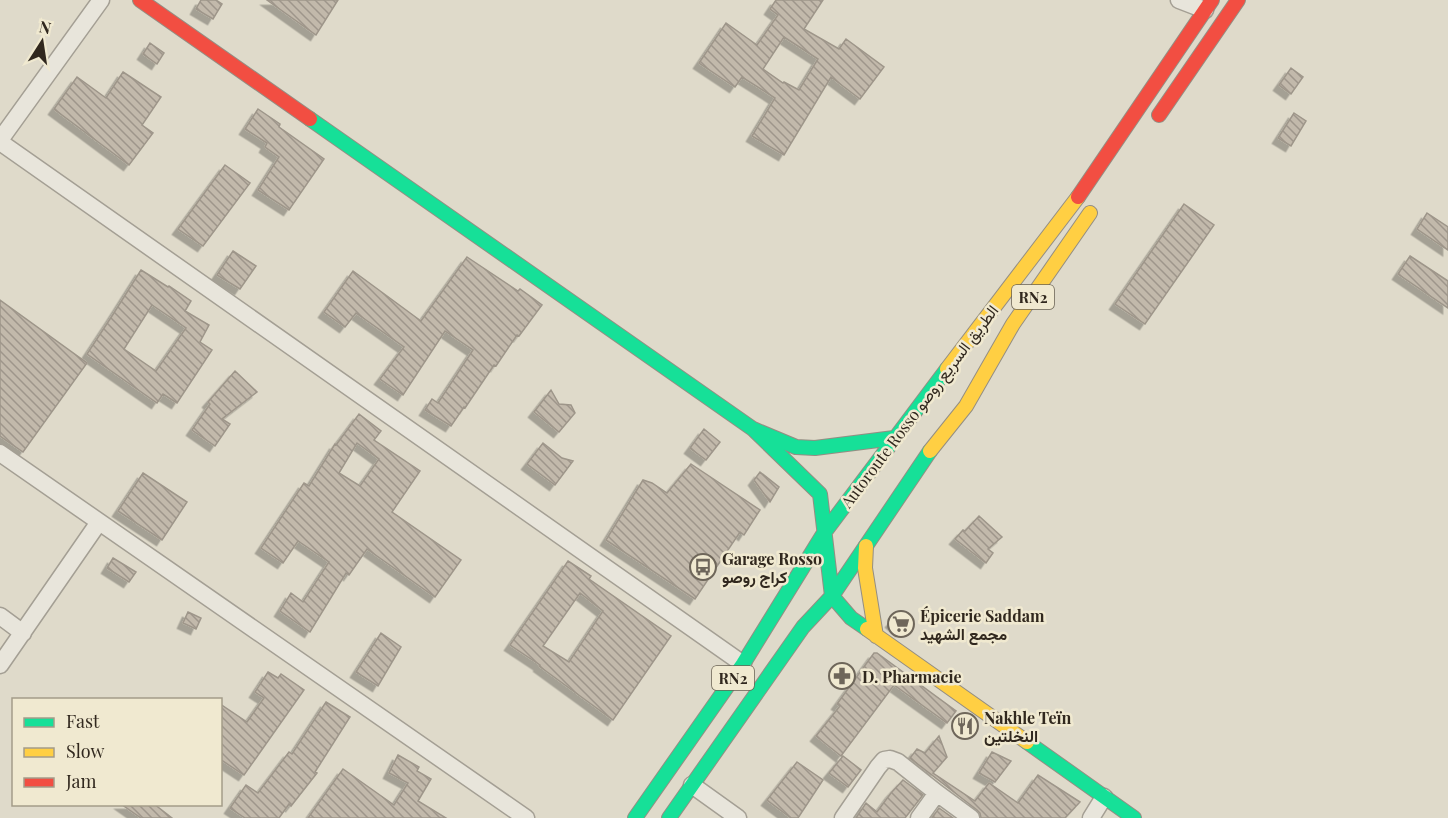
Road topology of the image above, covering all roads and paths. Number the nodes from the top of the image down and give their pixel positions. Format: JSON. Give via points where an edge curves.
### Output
{"nodes":[{"id":1,"x":101,"y":0,"type":"edge"},
{"id":2,"x":140,"y":0,"type":"edge"},
{"id":3,"x":1179,"y":0,"type":"edge"},
{"id":4,"x":1238,"y":0,"type":"edge"},
{"id":5,"x":1208,"y":5,"type":"edge"},
{"id":6,"x":1150,"y":128,"type":"dead end"},
{"id":7,"x":0,"y":141,"type":"edge"},
{"id":8,"x":1095,"y":206,"type":"dead end"},
{"id":9,"x":753,"y":429,"type":"junction"},
{"id":10,"x":894,"y":438,"type":"junction"},
{"id":11,"x":0,"y":453,"type":"edge"},
{"id":12,"x":99,"y":522,"type":"junction"},
{"id":13,"x":824,"y":533,"type":"junction"},
{"id":14,"x":866,"y":546,"type":"junction"},
{"id":15,"x":832,"y":596,"type":"junction"},
{"id":16,"x":0,"y":616,"type":"edge"},
{"id":17,"x":23,"y":633,"type":"junction"},
{"id":18,"x":876,"y":636,"type":"junction"},
{"id":19,"x":743,"y":664,"type":"junction"},
{"id":20,"x":0,"y":665,"type":"edge"},
{"id":21,"x":692,"y":785,"type":"junction"},
{"id":22,"x":937,"y":793,"type":"junction"},
{"id":23,"x":1104,"y":797,"type":"junction"},
{"id":24,"x":526,"y":818,"type":"edge"},
{"id":25,"x":635,"y":818,"type":"edge"},
{"id":26,"x":669,"y":818,"type":"edge"},
{"id":27,"x":738,"y":818,"type":"edge"},
{"id":28,"x":843,"y":818,"type":"edge"},
{"id":29,"x":919,"y":818,"type":"edge"},
{"id":30,"x":971,"y":818,"type":"edge"},
{"id":31,"x":1091,"y":818,"type":"edge"},
{"id":32,"x":1134,"y":818,"type":"edge"}],
"edges":[{"from":1,"to":7,"type":"street"},
{"from":2,"to":9,"type":"main road"},
{"from":3,"to":5,"type":"street"},
{"from":4,"to":6,"type":"main road"},
{"from":5,"to":10,"type":"main road","name":"Autoroute Rosso الطريق السريع روصو","number":"RN2","via":[[1075,202]]},
{"from":7,"to":19,"type":"street"},
{"from":8,"to":14,"type":"main road","name":"Autoroute Rosso الطريق السريع روصو","number":"RN2","via":[[1014,324],[966,406],[926,456]]},
{"from":9,"to":10,"type":"main road","via":[[796,447]]},
{"from":9,"to":13,"type":"main road","via":[[820,494]]},
{"from":10,"to":13,"type":"main road","name":"Autoroute Rosso الطريق السريع روصو","number":"RN2"},
{"from":11,"to":12,"type":"street"},
{"from":12,"to":17,"type":"street"},
{"from":12,"to":24,"type":"street"},
{"from":13,"to":15,"type":"main road"},
{"from":13,"to":19,"type":"main road","name":"Autoroute Rosso الطريق السريع روصو","number":"RN2"},
{"from":14,"to":15,"type":"main road","name":"Autoroute Rosso الطريق السريع روصو","number":"RN2"},
{"from":14,"to":18,"type":"main road","via":[[865,568]]},
{"from":15,"to":18,"type":"main road","via":[[851,618]]},
{"from":15,"to":21,"type":"main road","name":"Autoroute Rosso الطريق السريع روصو","number":"RN2","via":[[803,627]]},
{"from":16,"to":17,"type":"street"},
{"from":17,"to":20,"type":"street"},
{"from":18,"to":23,"type":"main road"},
{"from":19,"to":25,"type":"main road","name":"Autoroute Rosso الطريق السريع روصو","number":"RN2"},
{"from":21,"to":26,"type":"main road","name":"Autoroute Rosso الطريق السريع روصو","number":"RN2"},
{"from":21,"to":27,"type":"street"},
{"from":22,"to":28,"type":"street","via":[[898,762],[884,760]]},
{"from":22,"to":29,"type":"street"},
{"from":22,"to":30,"type":"street"},
{"from":23,"to":31,"type":"street"},
{"from":23,"to":32,"type":"main road"}]}
